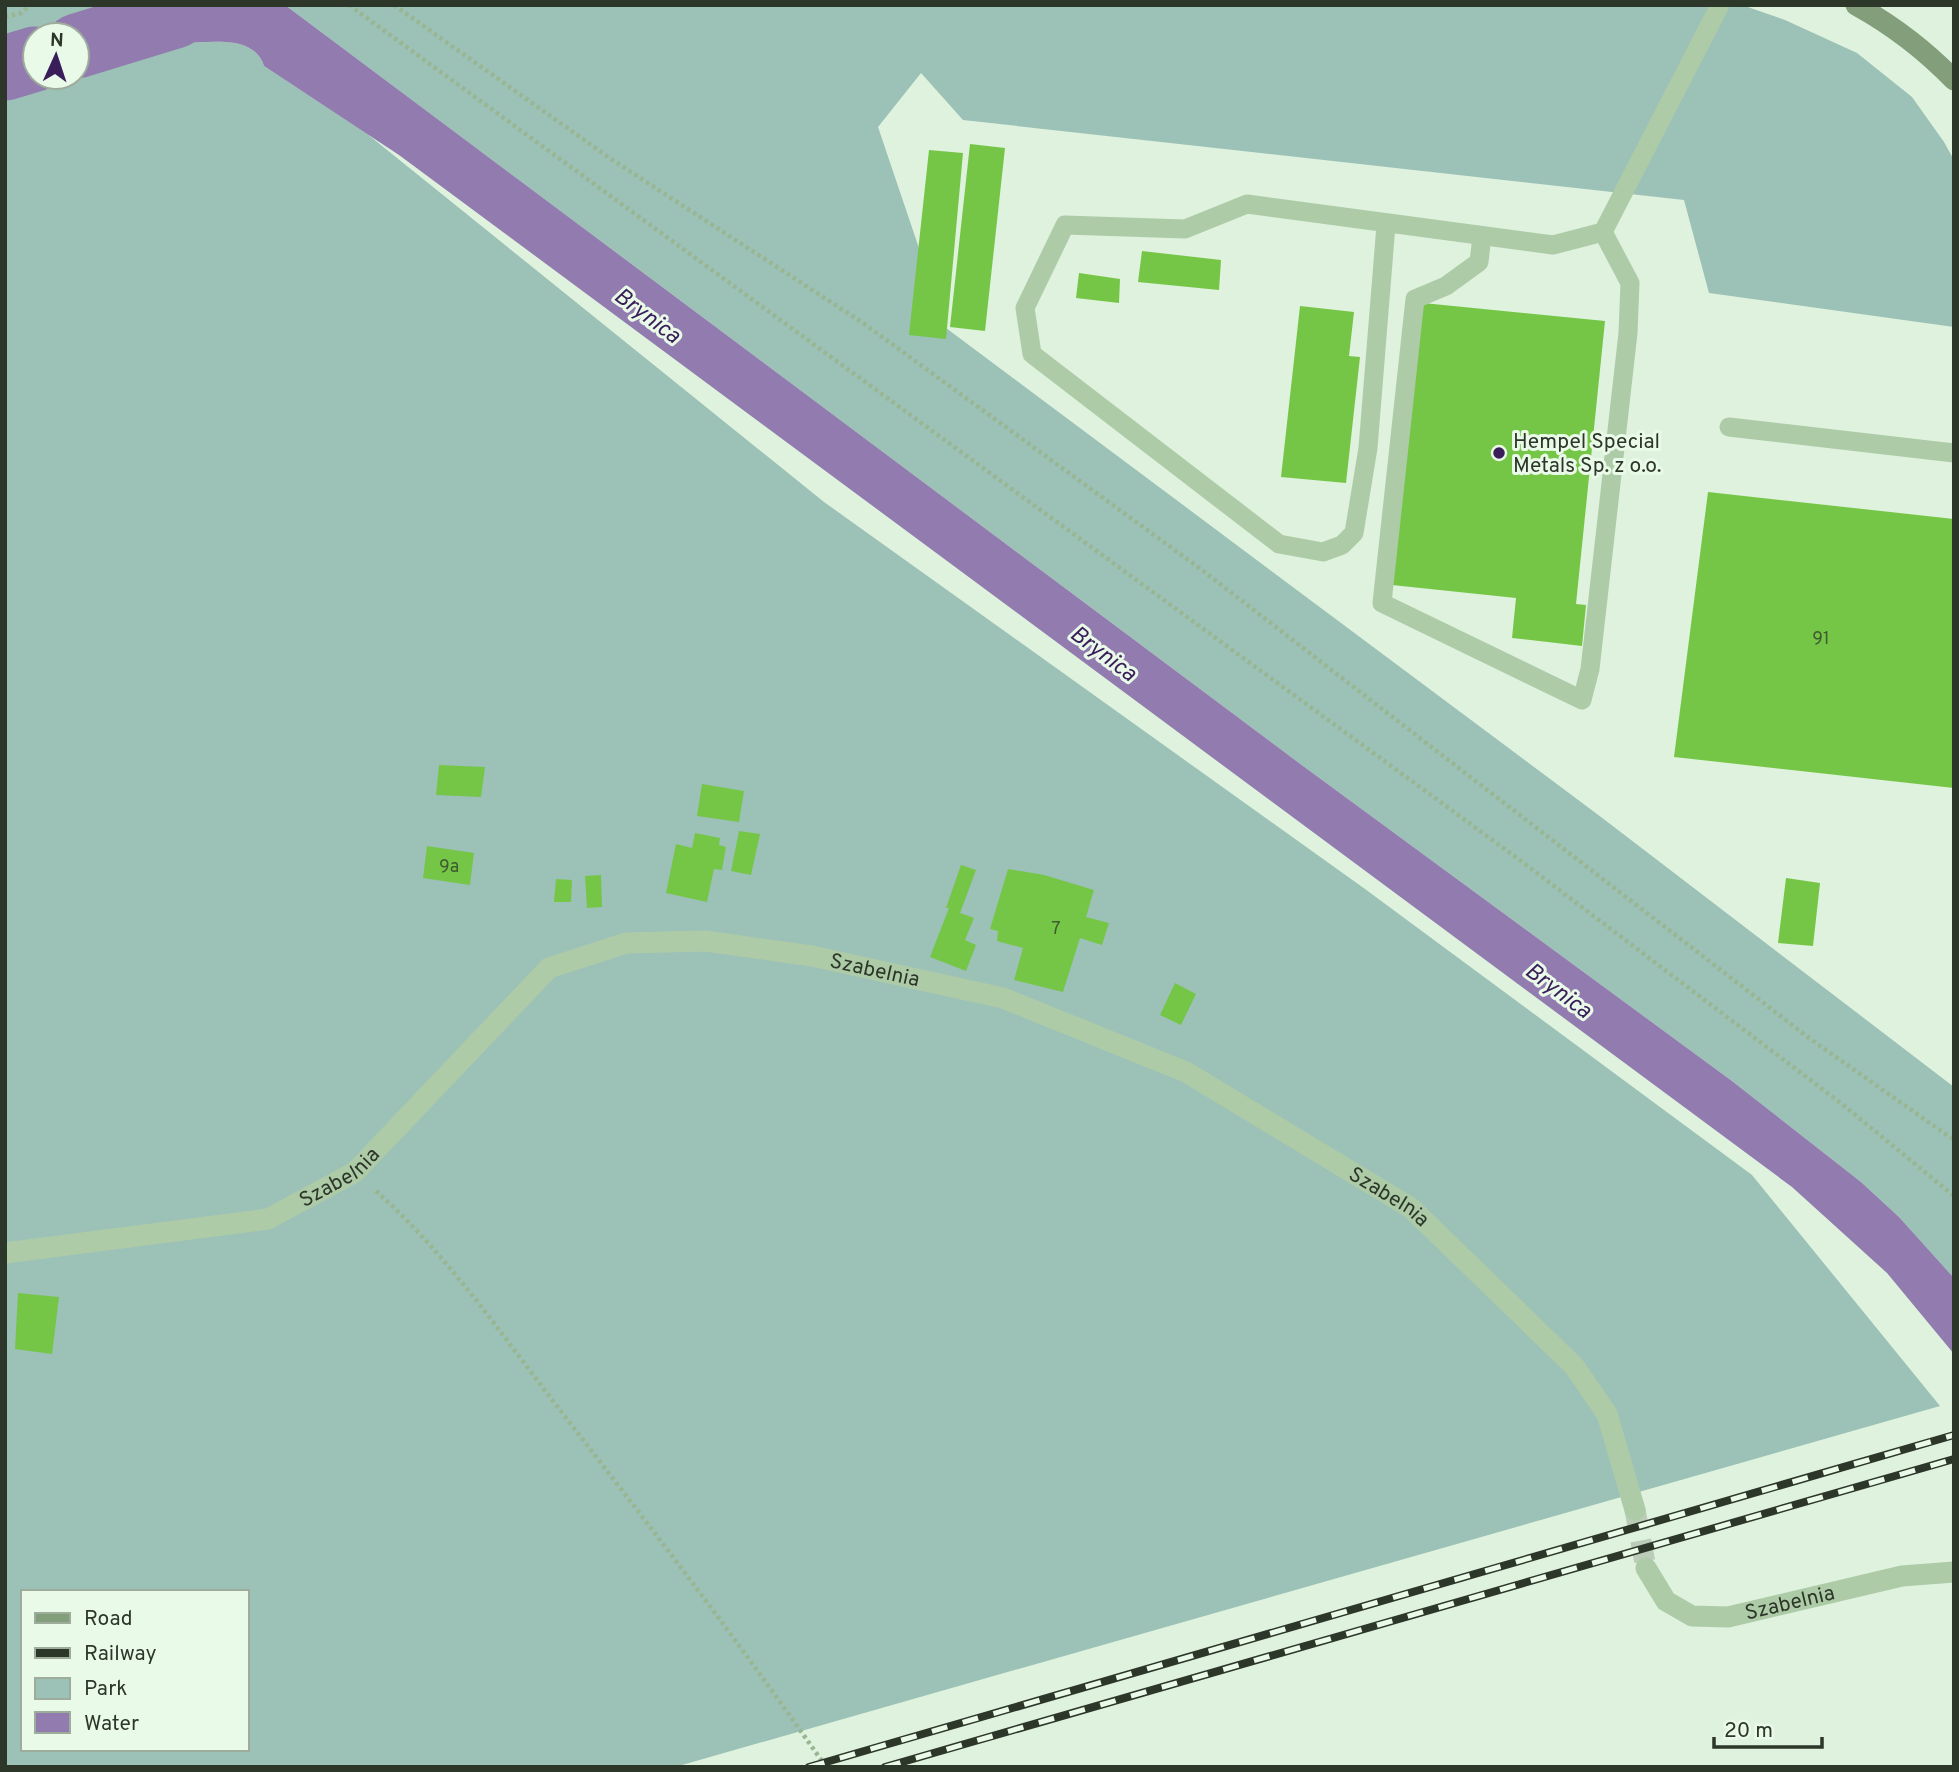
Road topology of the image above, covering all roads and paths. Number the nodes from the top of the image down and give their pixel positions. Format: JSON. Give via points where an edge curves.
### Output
{"nodes":[{"id":1,"x":31,"y":5,"type":"edge"},
{"id":2,"x":349,"y":5,"type":"edge"},
{"id":3,"x":394,"y":5,"type":"edge"},
{"id":4,"x":1720,"y":5,"type":"edge"},
{"id":5,"x":1856,"y":5,"type":"edge"},
{"id":6,"x":5,"y":18,"type":"edge"},
{"id":7,"x":1954,"y":80,"type":"edge"},
{"id":8,"x":1386,"y":225,"type":"junction"},
{"id":9,"x":1603,"y":232,"type":"junction"},
{"id":10,"x":1482,"y":236,"type":"junction"},
{"id":11,"x":1728,"y":427,"type":"dead end"},
{"id":12,"x":1954,"y":453,"type":"edge"},
{"id":13,"x":1954,"y":1140,"type":"edge"},
{"id":14,"x":355,"y":1171,"type":"junction"},
{"id":15,"x":1954,"y":1196,"type":"edge"},
{"id":16,"x":5,"y":1252,"type":"edge"},
{"id":17,"x":1635,"y":1510,"type":"tunnel mouth"},
{"id":18,"x":1646,"y":1568,"type":"tunnel mouth"},
{"id":19,"x":1954,"y":1572,"type":"edge"},
{"id":20,"x":826,"y":1767,"type":"edge"}],
"edges":[{"from":1,"to":6,"type":"path"},
{"from":2,"to":15,"type":"path","via":[[1513,855],[1842,1104]]},
{"from":3,"to":13,"type":"path","via":[[611,159],[930,371],[1198,567],[1809,1038]]},
{"from":4,"to":9,"type":"lane"},
{"from":5,"to":7,"type":"street","via":[[1895,27]]},
{"from":8,"to":8,"type":"lane","via":[[1368,448],[1354,533],[1342,545],[1323,552],[1279,544],[1032,354],[1025,308],[1065,225],[1185,229],[1247,204]]},
{"from":8,"to":10,"type":"lane"},
{"from":9,"to":10,"type":"lane","via":[[1553,245]]},
{"from":9,"to":10,"type":"lane","via":[[1630,283],[1630,296],[1590,669],[1582,700],[1382,603],[1415,299],[1446,286],[1479,262]]},
{"from":11,"to":12,"type":"lane"},
{"from":14,"to":16,"type":"street","name":"Szabelnia","via":[[268,1219]]},
{"from":14,"to":17,"type":"street","name":"Szabelnia","via":[[549,968],[626,943],[705,941],[799,954],[1003,998],[1186,1072],[1411,1208],[1574,1366],[1608,1414]]},
{"from":14,"to":20,"type":"path","via":[[409,1220],[490,1320],[743,1648]]},
{"from":18,"to":19,"type":"street","name":"Szabelnia","via":[[1666,1601],[1692,1616],[1728,1617],[1902,1576]]}]}
